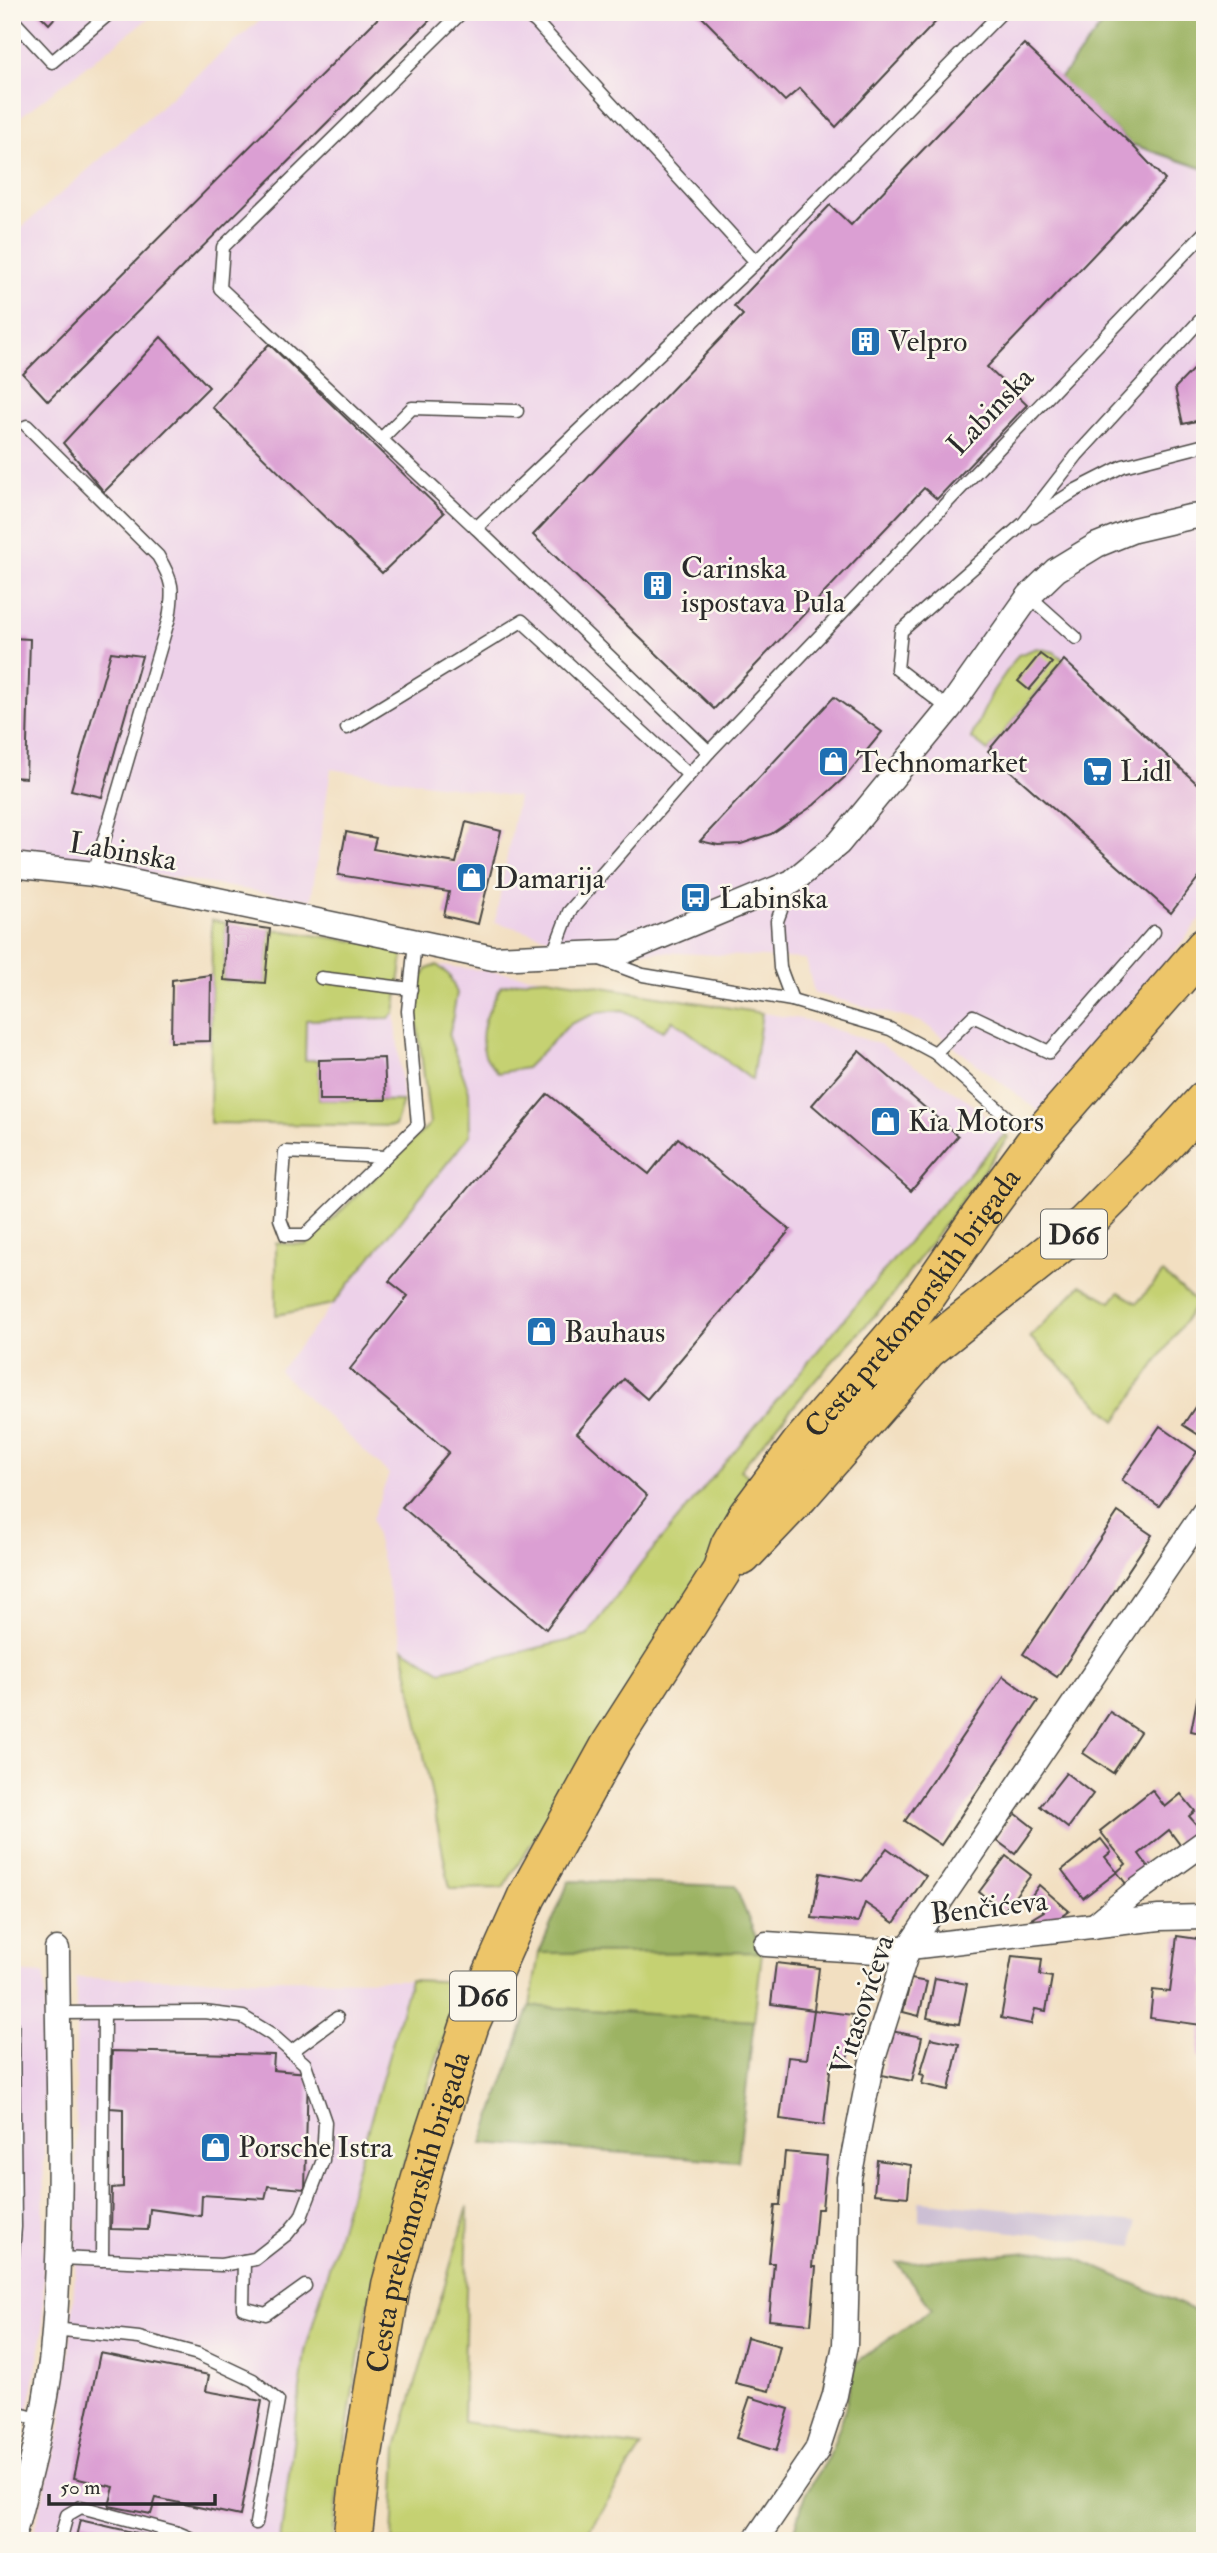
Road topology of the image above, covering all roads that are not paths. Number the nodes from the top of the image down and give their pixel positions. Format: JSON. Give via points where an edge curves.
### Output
{"nodes":[{"id":1,"x":111,"y":12,"type":"edge"},
{"id":2,"x":462,"y":12,"type":"edge"},
{"id":3,"x":523,"y":12,"type":"edge"},
{"id":4,"x":1002,"y":12,"type":"edge"},
{"id":5,"x":12,"y":19,"type":"edge"},
{"id":6,"x":1205,"y":232,"type":"edge"},
{"id":7,"x":756,"y":262,"type":"junction"},
{"id":8,"x":1205,"y":315,"type":"edge"},
{"id":9,"x":517,"y":411,"type":"dead end"},
{"id":10,"x":27,"y":426,"type":"dead end"},
{"id":11,"x":381,"y":439,"type":"junction"},
{"id":12,"x":1205,"y":444,"type":"edge"},
{"id":13,"x":1205,"y":516,"type":"edge"},
{"id":14,"x":1024,"y":523,"type":"junction"},
{"id":15,"x":476,"y":528,"type":"junction"},
{"id":16,"x":1029,"y":596,"type":"junction"},
{"id":17,"x":1076,"y":638,"type":"dead end"},
{"id":18,"x":949,"y":709,"type":"junction"},
{"id":19,"x":347,"y":728,"type":"dead end"},
{"id":20,"x":709,"y":752,"type":"junction"},
{"id":21,"x":689,"y":775,"type":"junction"},
{"id":22,"x":12,"y":865,"type":"edge"},
{"id":23,"x":94,"y":874,"type":"junction"},
{"id":24,"x":792,"y":882,"type":"junction"},
{"id":25,"x":1154,"y":932,"type":"dead end"},
{"id":26,"x":415,"y":942,"type":"junction"},
{"id":27,"x":1205,"y":947,"type":"edge"},
{"id":28,"x":553,"y":954,"type":"junction"},
{"id":29,"x":589,"y":954,"type":"junction"},
{"id":30,"x":321,"y":978,"type":"dead end"},
{"id":31,"x":411,"y":989,"type":"junction"},
{"id":32,"x":792,"y":1000,"type":"junction"},
{"id":33,"x":935,"y":1053,"type":"junction"},
{"id":34,"x":1205,"y":1100,"type":"edge"},
{"id":35,"x":1010,"y":1120,"type":"dead end"},
{"id":36,"x":385,"y":1157,"type":"junction"},
{"id":37,"x":1205,"y":1511,"type":"edge"},
{"id":38,"x":720,"y":1572,"type":"junction"},
{"id":39,"x":1205,"y":1842,"type":"edge"},
{"id":40,"x":1205,"y":1917,"type":"edge"},
{"id":41,"x":1094,"y":1926,"type":"junction"},
{"id":42,"x":766,"y":1944,"type":"dead end"},
{"id":43,"x":908,"y":1948,"type":"junction"},
{"id":44,"x":57,"y":1949,"type":"dead end"},
{"id":45,"x":58,"y":2013,"type":"junction"},
{"id":46,"x":104,"y":2014,"type":"junction"},
{"id":47,"x":337,"y":2018,"type":"dead end"},
{"id":48,"x":13,"y":2025,"type":"edge"},
{"id":49,"x":291,"y":2052,"type":"junction"},
{"id":50,"x":59,"y":2258,"type":"junction"},
{"id":51,"x":102,"y":2260,"type":"junction"},
{"id":52,"x":244,"y":2261,"type":"junction"},
{"id":53,"x":12,"y":2265,"type":"edge"},
{"id":54,"x":305,"y":2286,"type":"dead end"},
{"id":55,"x":54,"y":2329,"type":"junction"},
{"id":56,"x":12,"y":2412,"type":"edge"},
{"id":57,"x":43,"y":2420,"type":"junction"},
{"id":58,"x":256,"y":2523,"type":"dead end"},
{"id":59,"x":12,"y":2541,"type":"edge"},
{"id":60,"x":60,"y":2541,"type":"edge"},
{"id":61,"x":197,"y":2541,"type":"edge"},
{"id":62,"x":352,"y":2541,"type":"edge"},
{"id":63,"x":755,"y":2541,"type":"edge"}],
"edges":[{"from":1,"to":5,"type":"lane","via":[[52,62]]},
{"from":2,"to":11,"type":"lane","via":[[223,247],[220,288]]},
{"from":3,"to":7,"type":"lane"},
{"from":4,"to":7,"type":"lane"},
{"from":6,"to":20,"type":"lane","name":"Labinska"},
{"from":7,"to":15,"type":"lane"},
{"from":8,"to":14,"type":"lane","via":[[1077,455]]},
{"from":9,"to":11,"type":"lane","via":[[412,408]]},
{"from":10,"to":23,"type":"lane","via":[[158,555],[173,592]]},
{"from":11,"to":15,"type":"lane"},
{"from":12,"to":14,"type":"lane","via":[[1109,471]]},
{"from":13,"to":16,"type":"street","name":"Labinska","via":[[1134,530],[1097,545],[1056,570]]},
{"from":14,"to":18,"type":"lane","via":[[901,631],[897,669]]},
{"from":15,"to":20,"type":"lane"},
{"from":16,"to":17,"type":"lane"},
{"from":16,"to":18,"type":"street","name":"Labinska"},
{"from":18,"to":24,"type":"street","name":"Labinska","via":[[839,844]]},
{"from":19,"to":21,"type":"lane","via":[[522,621]]},
{"from":20,"to":21,"type":"lane","name":"Labinska"},
{"from":21,"to":28,"type":"lane","name":"Labinska","via":[[569,912]]},
{"from":22,"to":23,"type":"street","name":"Labinska"},
{"from":23,"to":26,"type":"street","name":"Labinska"},
{"from":24,"to":29,"type":"street","name":"Labinska","via":[[623,952]]},
{"from":24,"to":32,"type":"lane","via":[[777,920],[780,968]]},
{"from":25,"to":33,"type":"lane","via":[[1049,1052],[973,1016]]},
{"from":26,"to":28,"type":"street","name":"Labinska","via":[[493,958]]},
{"from":26,"to":31,"type":"lane"},
{"from":27,"to":38,"type":"main road","name":"Cesta prekomorskih brigada","number":"D66","via":[[1040,1137],[913,1314],[800,1445],[747,1516]]},
{"from":28,"to":29,"type":"street","name":"Labinska"},
{"from":29,"to":32,"type":"lane","via":[[643,975]]},
{"from":30,"to":31,"type":"lane"},
{"from":31,"to":36,"type":"lane","via":[[408,1011],[418,1125]]},
{"from":32,"to":33,"type":"lane","via":[[890,1029]]},
{"from":33,"to":35,"type":"lane"},
{"from":34,"to":38,"type":"main road","name":"Cesta prekomorskih brigada","number":"D66","via":[[1085,1224],[927,1350],[771,1527]]},
{"from":36,"to":36,"type":"lane","via":[[305,1235],[286,1235],[280,1219],[285,1152]]},
{"from":37,"to":43,"type":"street","name":"Vitasovićeva"},
{"from":38,"to":62,"type":"main road","name":"Cesta prekomorskih brigada","number":"D66","via":[[612,1742],[527,1896],[470,2024],[391,2285]]},
{"from":39,"to":41,"type":"street"},
{"from":40,"to":41,"type":"street","name":"Benčićeva"},
{"from":41,"to":43,"type":"street","name":"Benčićeva"},
{"from":42,"to":43,"type":"street","name":"Benčićeva","via":[[876,1951]]},
{"from":43,"to":63,"type":"street","name":"Vitasovićeva","via":[[871,2065],[849,2178],[845,2345],[835,2395],[817,2450]]},
{"from":44,"to":45,"type":"street"},
{"from":45,"to":46,"type":"lane"},
{"from":45,"to":50,"type":"street"},
{"from":46,"to":49,"type":"lane","via":[[204,2012],[243,2017]]},
{"from":46,"to":51,"type":"lane"},
{"from":47,"to":49,"type":"lane"},
{"from":48,"to":53,"type":"lane"},
{"from":49,"to":52,"type":"lane","via":[[305,2064],[324,2122],[323,2160],[301,2217],[255,2259]]},
{"from":50,"to":51,"type":"lane"},
{"from":50,"to":55,"type":"street"},
{"from":51,"to":52,"type":"lane","via":[[221,2265]]},
{"from":52,"to":54,"type":"lane","via":[[243,2308],[265,2314]]},
{"from":55,"to":57,"type":"street"},
{"from":55,"to":58,"type":"lane","via":[[139,2338],[198,2354],[253,2379],[278,2401]]},
{"from":56,"to":57,"type":"lane"},
{"from":57,"to":59,"type":"street"},
{"from":60,"to":61,"type":"lane","via":[[66,2515],[81,2507]]}]}
